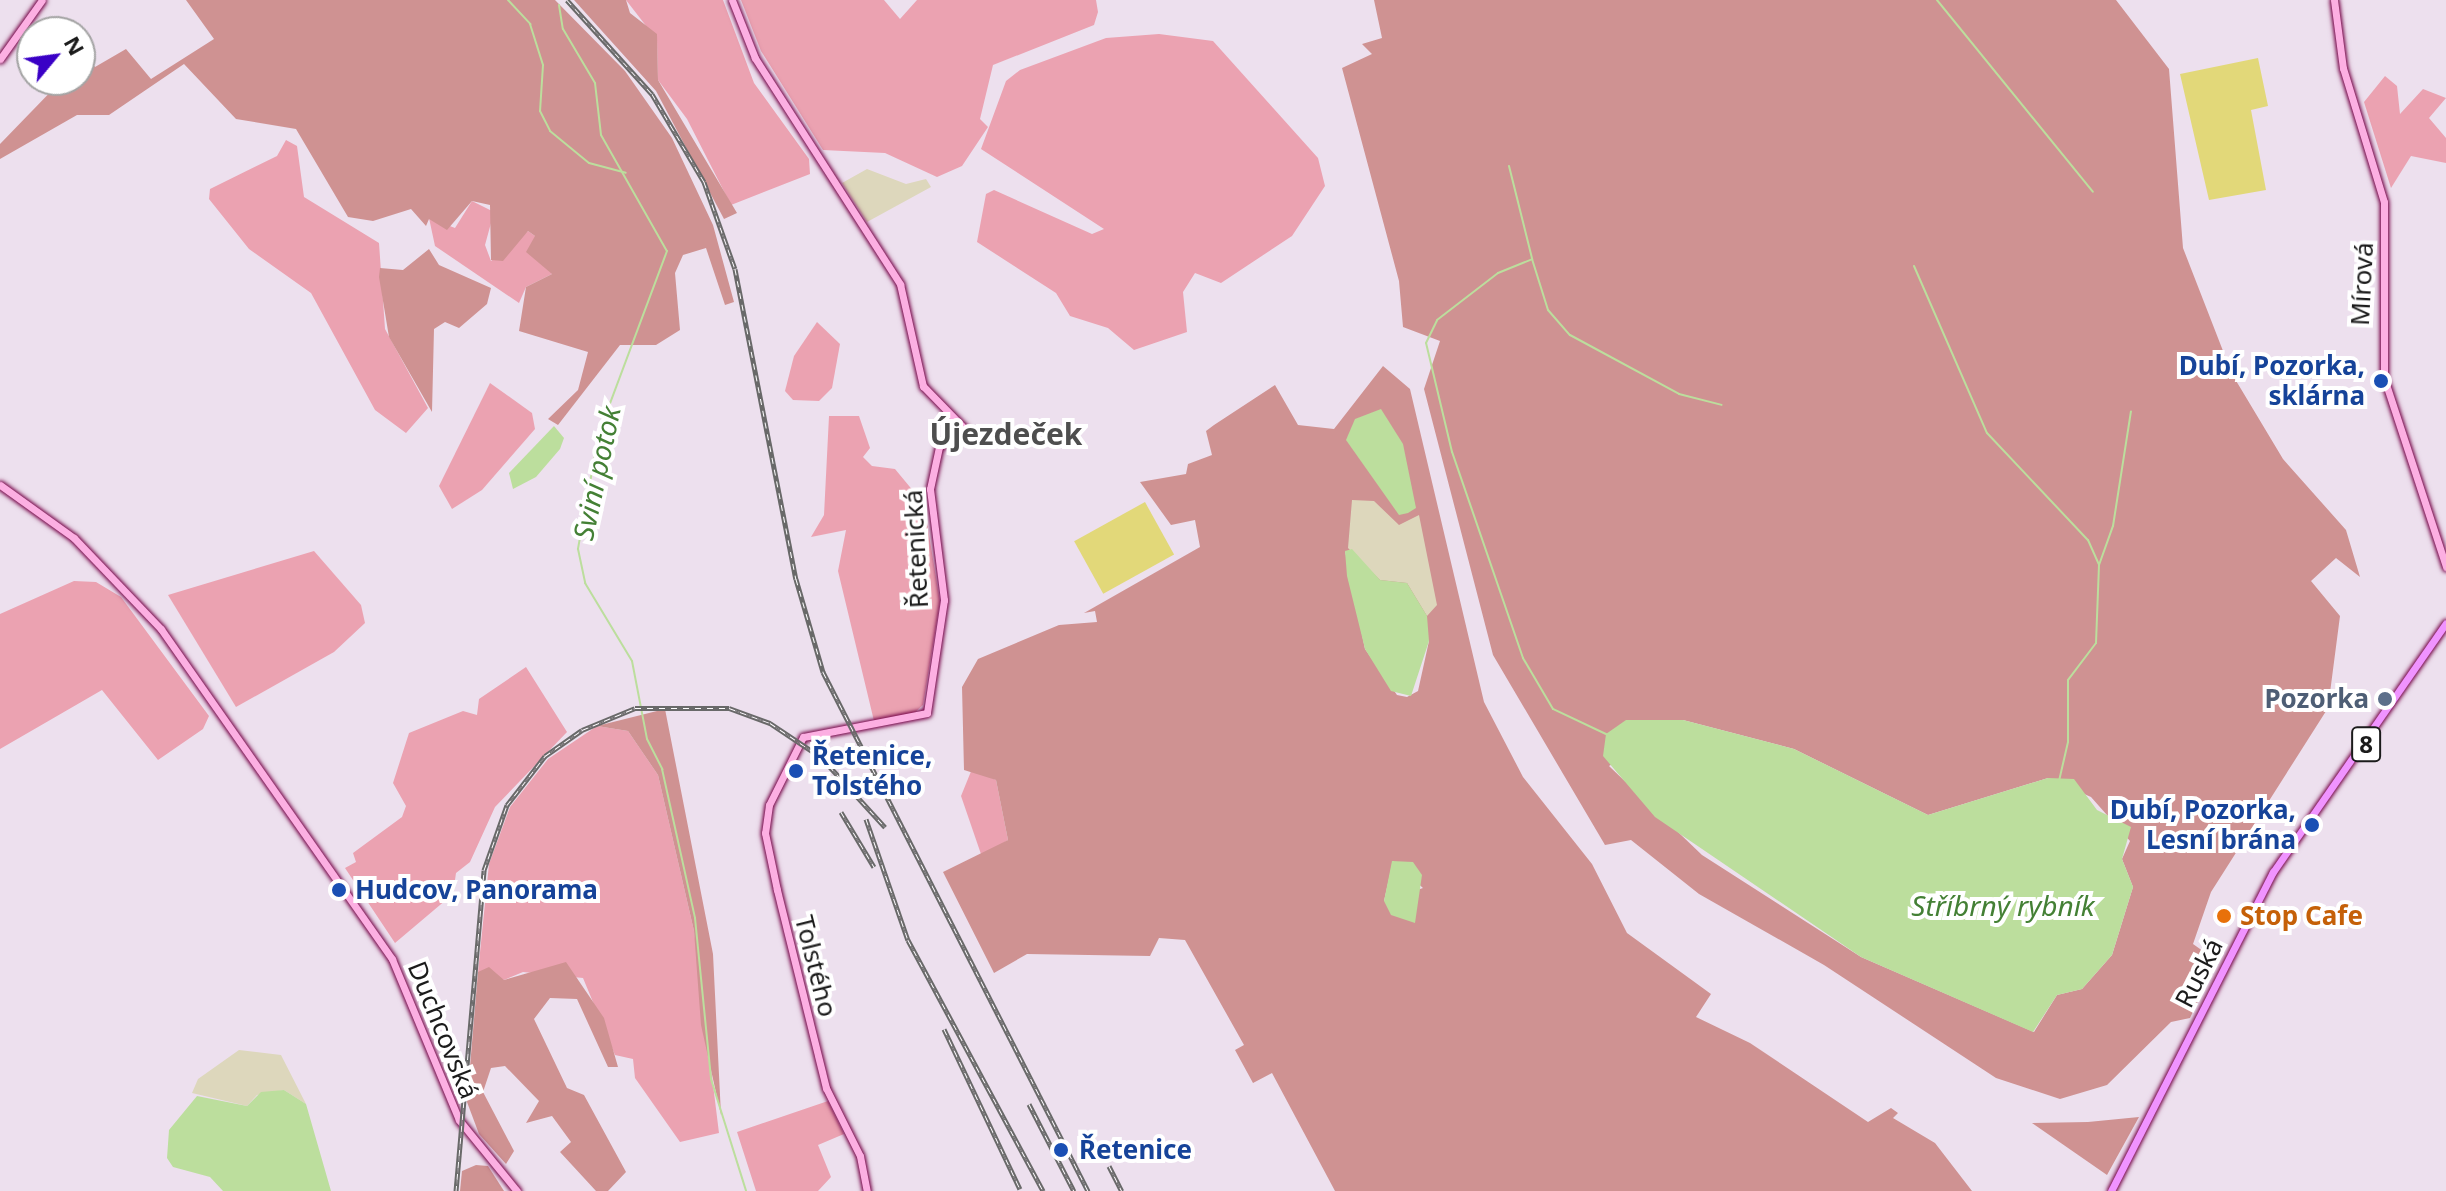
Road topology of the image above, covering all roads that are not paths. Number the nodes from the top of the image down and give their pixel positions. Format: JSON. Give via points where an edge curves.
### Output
{"nodes":[{"id":1,"x":42,"y":0,"type":"edge"},
{"id":2,"x":732,"y":0,"type":"edge"},
{"id":3,"x":2334,"y":0,"type":"edge"},
{"id":4,"x":0,"y":59,"type":"edge"},
{"id":5,"x":0,"y":485,"type":"edge"},
{"id":6,"x":2446,"y":567,"type":"edge"},
{"id":7,"x":2446,"y":623,"type":"edge"},
{"id":8,"x":803,"y":737,"type":"joint"},
{"id":9,"x":517,"y":1191,"type":"edge"},
{"id":10,"x":867,"y":1191,"type":"edge"},
{"id":11,"x":2111,"y":1191,"type":"edge"}],
"edges":[{"from":1,"to":4,"type":"street"},
{"from":2,"to":8,"type":"street","name":"Řetenická","via":[[748,45],[900,284],[921,382],[964,426],[938,448],[929,501],[944,600],[927,713]]},
{"from":3,"to":6,"type":"street","name":"Mírová","via":[[2341,59],[2384,202],[2384,378]]},
{"from":5,"to":9,"type":"street","name":"Duchcovská","via":[[74,538],[149,614],[396,966],[461,1125]]},
{"from":7,"to":11,"type":"main road","name":"Ruská","number":"8","via":[[2273,872]]},
{"from":8,"to":10,"type":"street","name":"Tolstého","via":[[774,784],[765,833],[826,1088],[860,1156]]}]}
